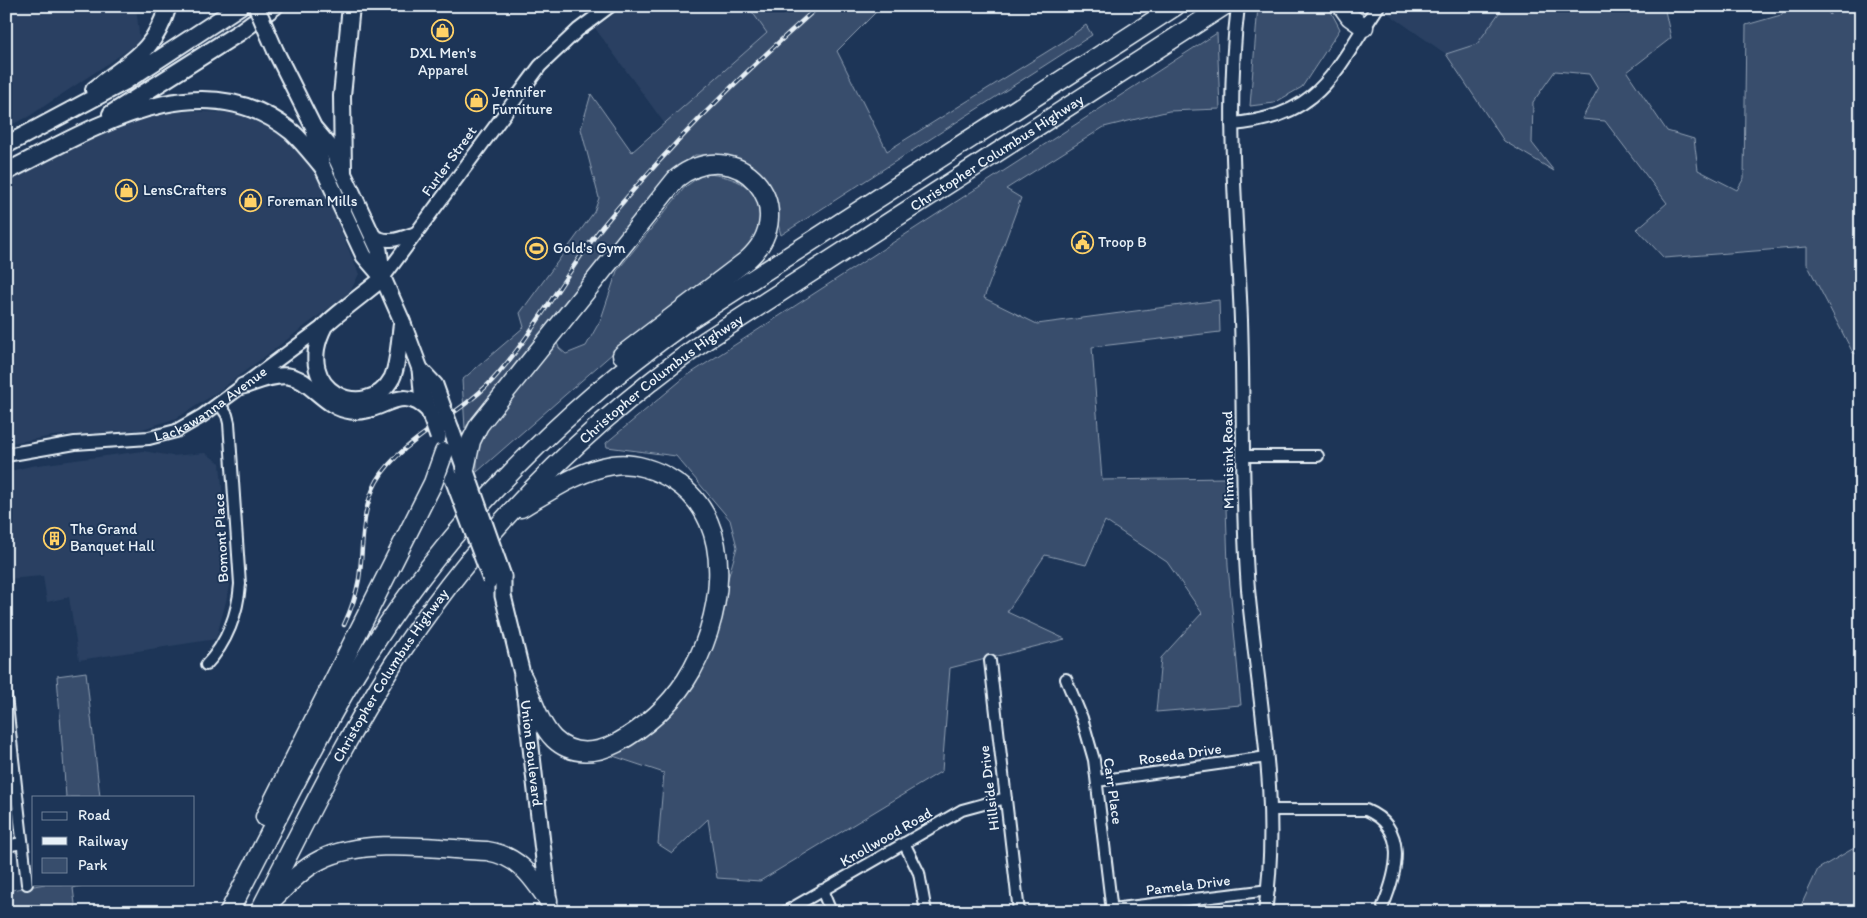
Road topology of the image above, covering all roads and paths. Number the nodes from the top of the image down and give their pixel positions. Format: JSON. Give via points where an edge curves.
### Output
{"nodes":[{"id":1,"x":168,"y":6,"type":"edge"},
{"id":2,"x":240,"y":6,"type":"edge"},
{"id":3,"x":256,"y":6,"type":"edge"},
{"id":4,"x":275,"y":6,"type":"edge"},
{"id":5,"x":351,"y":6,"type":"edge"},
{"id":6,"x":610,"y":6,"type":"edge"},
{"id":7,"x":1176,"y":6,"type":"edge"},
{"id":8,"x":1224,"y":6,"type":"edge"},
{"id":9,"x":1238,"y":6,"type":"edge"},
{"id":10,"x":1342,"y":6,"type":"edge"},
{"id":11,"x":1378,"y":6,"type":"edge"},
{"id":12,"x":1364,"y":27,"type":"junction"},
{"id":13,"x":65,"y":114,"type":"junction"},
{"id":14,"x":1232,"y":124,"type":"junction"},
{"id":15,"x":313,"y":126,"type":"junction"},
{"id":16,"x":94,"y":127,"type":"junction"},
{"id":17,"x":6,"y":145,"type":"edge"},
{"id":18,"x":322,"y":166,"type":"junction"},
{"id":19,"x":6,"y":172,"type":"edge"},
{"id":20,"x":343,"y":173,"type":"junction"},
{"id":21,"x":416,"y":233,"type":"junction"},
{"id":22,"x":371,"y":234,"type":"junction"},
{"id":23,"x":383,"y":278,"type":"junction"},
{"id":24,"x":402,"y":322,"type":"junction"},
{"id":25,"x":324,"y":325,"type":"junction"},
{"id":26,"x":243,"y":386,"type":"junction"},
{"id":27,"x":588,"y":398,"type":"junction"},
{"id":28,"x":219,"y":403,"type":"junction"},
{"id":29,"x":435,"y":414,"type":"junction"},
{"id":30,"x":444,"y":439,"type":"junction"},
{"id":31,"x":6,"y":455,"type":"edge"},
{"id":32,"x":1244,"y":456,"type":"junction"},
{"id":33,"x":1318,"y":456,"type":"dead end"},
{"id":34,"x":462,"y":474,"type":"junction"},
{"id":35,"x":506,"y":516,"type":"junction"},
{"id":36,"x":990,"y":661,"type":"dead end"},
{"id":37,"x":206,"y":665,"type":"dead end"},
{"id":38,"x":524,"y":678,"type":"junction"},
{"id":39,"x":1066,"y":680,"type":"dead end"},
{"id":40,"x":6,"y":696,"type":"edge"},
{"id":41,"x":1267,"y":757,"type":"junction"},
{"id":42,"x":1097,"y":781,"type":"junction"},
{"id":43,"x":1006,"y":798,"type":"junction"},
{"id":44,"x":1270,"y":810,"type":"junction"},
{"id":45,"x":22,"y":844,"type":"junction"},
{"id":46,"x":904,"y":844,"type":"junction"},
{"id":47,"x":6,"y":846,"type":"edge"},
{"id":48,"x":254,"y":863,"type":"junction"},
{"id":49,"x":27,"y":884,"type":"dead end"},
{"id":50,"x":822,"y":890,"type":"junction"},
{"id":51,"x":1268,"y":890,"type":"junction"},
{"id":52,"x":549,"y":906,"type":"edge"},
{"id":53,"x":1383,"y":906,"type":"dead end"},
{"id":54,"x":1112,"y":911,"type":"edge"},
{"id":55,"x":229,"y":912,"type":"edge"},
{"id":56,"x":259,"y":912,"type":"edge"},
{"id":57,"x":785,"y":912,"type":"edge"},
{"id":58,"x":831,"y":912,"type":"edge"},
{"id":59,"x":926,"y":912,"type":"edge"},
{"id":60,"x":1019,"y":912,"type":"edge"},
{"id":61,"x":1265,"y":912,"type":"edge"}],
"edges":[{"from":1,"to":13,"type":"highway","via":[[154,40],[142,54]]},
{"from":2,"to":13,"type":"highway","via":[[169,54]]},
{"from":3,"to":15,"type":"main road","name":"Union Boulevard","bridge":true},
{"from":4,"to":16,"type":"highway"},
{"from":5,"to":20,"type":"highway","via":[[342,96]]},
{"from":6,"to":21,"type":"street","name":"Furler Street","via":[[578,30],[540,66]]},
{"from":7,"to":27,"type":"highway","name":"Christopher Columbus Highway","via":[[712,305],[637,358]]},
{"from":8,"to":35,"type":"highway","name":"Christopher Columbus Highway","via":[[683,357],[559,460]]},
{"from":9,"to":14,"type":"street","name":"Minnisink Road","via":[[1232,69]]},
{"from":10,"to":12,"type":"highway"},
{"from":11,"to":12,"type":"street"},
{"from":12,"to":14,"type":"street","via":[[1332,77],[1308,100],[1269,119]]},
{"from":13,"to":17,"type":"highway"},
{"from":14,"to":32,"type":"street","name":"Minnisink Road"},
{"from":15,"to":18,"type":"main road","name":"Union Boulevard"},
{"from":15,"to":20,"type":"main road","name":"Union Boulevard","via":[[332,149]]},
{"from":16,"to":18,"type":"highway","via":[[156,105],[202,100],[235,104],[278,122],[300,140]]},
{"from":16,"to":19,"type":"highway"},
{"from":18,"to":23,"type":"main road","name":"Union Boulevard","via":[[364,256]]},
{"from":20,"to":22,"type":"main road","name":"Union Boulevard"},
{"from":21,"to":22,"type":"street","via":[[389,241]]},
{"from":21,"to":23,"type":"street","name":"Furler Street"},
{"from":22,"to":23,"type":"main road","name":"Union Boulevard","via":[[379,250]]},
{"from":23,"to":24,"type":"main road","name":"Union Boulevard"},
{"from":23,"to":25,"type":"main road","name":"Lackawanna Avenue"},
{"from":24,"to":25,"type":"main road","via":[[396,367],[391,379],[380,391],[362,399],[335,394],[319,377],[315,354]]},
{"from":24,"to":29,"type":"main road","name":"Union Boulevard","via":[[420,368],[435,385]]},
{"from":25,"to":26,"type":"street","name":"Lackawanna Avenue"},
{"from":26,"to":28,"type":"street","name":"Lackawanna Avenue"},
{"from":26,"to":29,"type":"main road","via":[[286,376],[300,381],[342,410],[364,411],[404,397],[418,401]]},
{"from":27,"to":34,"type":"highway","via":[[598,374],[761,246],[769,226],[768,206],[761,188],[746,172],[728,164],[707,164],[690,169],[676,179],[479,425]]},
{"from":27,"to":48,"type":"highway","name":"Christopher Columbus Highway","via":[[487,496],[458,528],[409,593],[341,700]]},
{"from":28,"to":31,"type":"street","name":"Lackawanna Avenue","via":[[190,424],[163,436],[75,443]]},
{"from":28,"to":37,"type":"street","name":"Bomont Place","via":[[229,423],[240,584],[238,603],[224,640]]},
{"from":29,"to":30,"type":"main road","name":"Union Boulevard","bridge":true},
{"from":30,"to":34,"type":"main road","name":"Union Boulevard"},
{"from":30,"to":34,"type":"main road","name":"Union Boulevard"},
{"from":30,"to":48,"type":"highway","via":[[433,483],[252,843]]},
{"from":32,"to":33,"type":"street"},
{"from":32,"to":41,"type":"street","name":"Minnisink Road","via":[[1248,590]]},
{"from":34,"to":38,"type":"main road","name":"Union Boulevard","bridge":true,"via":[[503,596]]},
{"from":35,"to":38,"type":"highway","via":[[589,472],[613,465],[636,466],[668,477],[694,499],[712,531],[717,557],[716,604],[708,635],[695,665],[664,708],[624,739],[594,751],[577,751],[562,745],[545,727]]},
{"from":35,"to":56,"type":"highway","name":"Christopher Columbus Highway","via":[[442,594],[391,667]]},
{"from":36,"to":43,"type":"street","name":"Hillside Drive"},
{"from":38,"to":52,"type":"main road","name":"Union Boulevard"},
{"from":39,"to":42,"type":"street","name":"Carr Place","via":[[1087,732]]},
{"from":40,"to":45,"type":"street"},
{"from":41,"to":42,"type":"street","name":"Roseda Drive"},
{"from":41,"to":44,"type":"street","name":"Minnisink Road"},
{"from":42,"to":54,"type":"street","name":"Carr Place"},
{"from":43,"to":46,"type":"street","name":"Knollwood Road","via":[[962,810]]},
{"from":43,"to":60,"type":"street","name":"Hillside Drive"},
{"from":44,"to":51,"type":"street","name":"Minnisink Road"},
{"from":44,"to":53,"type":"street","via":[[1366,810],[1380,817],[1390,828],[1395,850],[1394,873]]},
{"from":45,"to":47,"type":"street"},
{"from":45,"to":49,"type":"street"},
{"from":46,"to":50,"type":"street","name":"Knollwood Road"},
{"from":46,"to":59,"type":"street","via":[[919,873]]},
{"from":48,"to":55,"type":"highway","name":"Christopher Columbus Highway"},
{"from":50,"to":57,"type":"street","name":"Knollwood Road"},
{"from":50,"to":58,"type":"street"},
{"from":51,"to":54,"type":"street","name":"Pamela Drive"},
{"from":51,"to":61,"type":"street","name":"Minnisink Road"},
{"from":52,"to":56,"type":"highway","via":[[528,871],[505,855],[487,851],[369,847],[345,850],[320,860]]}]}
